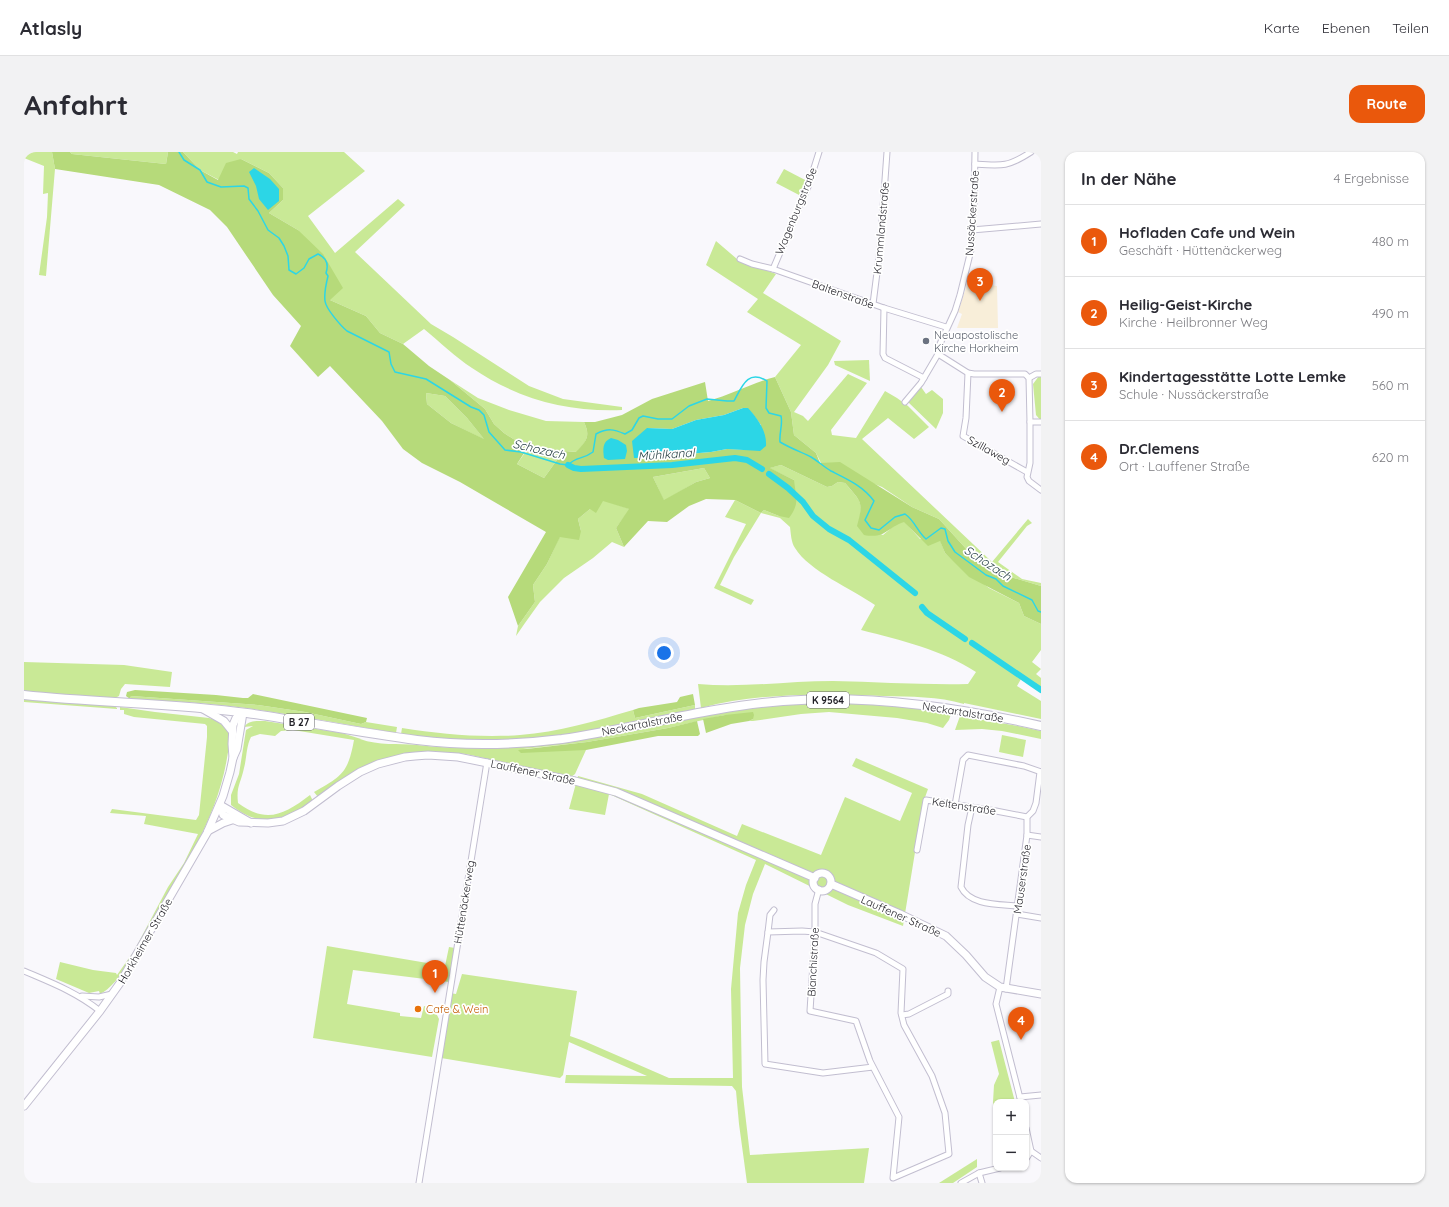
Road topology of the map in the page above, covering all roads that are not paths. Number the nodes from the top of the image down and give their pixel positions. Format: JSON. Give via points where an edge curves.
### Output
{"nodes":[{"id":1,"x":819,"y":152,"type":"edge"},
{"id":2,"x":887,"y":152,"type":"edge"},
{"id":3,"x":976,"y":152,"type":"edge"},
{"id":4,"x":1031,"y":152,"type":"edge"},
{"id":5,"x":975,"y":164,"type":"junction"},
{"id":6,"x":1041,"y":224,"type":"edge"},
{"id":7,"x":972,"y":230,"type":"junction"},
{"id":8,"x":740,"y":259,"type":"dead end"},
{"id":9,"x":772,"y":269,"type":"junction"},
{"id":10,"x":873,"y":304,"type":"junction"},
{"id":11,"x":884,"y":308,"type":"junction"},
{"id":12,"x":946,"y":328,"type":"junction"},
{"id":13,"x":938,"y":354,"type":"junction"},
{"id":14,"x":968,"y":373,"type":"junction"},
{"id":15,"x":1041,"y":374,"type":"edge"},
{"id":16,"x":924,"y":378,"type":"junction"},
{"id":17,"x":1029,"y":378,"type":"junction"},
{"id":18,"x":905,"y":402,"type":"dead end"},
{"id":19,"x":1030,"y":422,"type":"junction"},
{"id":20,"x":1041,"y":422,"type":"edge"},
{"id":21,"x":1028,"y":472,"type":"junction"},
{"id":22,"x":1041,"y":490,"type":"edge"},
{"id":23,"x":24,"y":696,"type":"edge"},
{"id":24,"x":203,"y":709,"type":"junction"},
{"id":25,"x":243,"y":713,"type":"junction"},
{"id":26,"x":1041,"y":726,"type":"edge"},
{"id":27,"x":232,"y":731,"type":"junction"},
{"id":28,"x":390,"y":736,"type":"joint"},
{"id":29,"x":233,"y":758,"type":"junction"},
{"id":30,"x":488,"y":762,"type":"junction"},
{"id":31,"x":1040,"y":772,"type":"edge"},
{"id":32,"x":220,"y":805,"type":"junction"},
{"id":33,"x":955,"y":805,"type":"junction"},
{"id":34,"x":972,"y":807,"type":"junction"},
{"id":35,"x":1027,"y":817,"type":"junction"},
{"id":36,"x":232,"y":820,"type":"junction"},
{"id":37,"x":251,"y":823,"type":"junction"},
{"id":38,"x":207,"y":832,"type":"junction"},
{"id":39,"x":1027,"y":835,"type":"junction"},
{"id":40,"x":1041,"y":837,"type":"edge"},
{"id":41,"x":917,"y":850,"type":"dead end"},
{"id":42,"x":815,"y":878,"type":"junction"},
{"id":43,"x":831,"y":884,"type":"junction"},
{"id":44,"x":819,"y":890,"type":"junction"},
{"id":45,"x":1018,"y":906,"type":"junction"},
{"id":46,"x":774,"y":910,"type":"dead end"},
{"id":47,"x":1017,"y":914,"type":"junction"},
{"id":48,"x":1041,"y":918,"type":"edge"},
{"id":49,"x":768,"y":932,"type":"junction"},
{"id":50,"x":815,"y":932,"type":"junction"},
{"id":51,"x":24,"y":972,"type":"edge"},
{"id":52,"x":1003,"y":988,"type":"junction"},
{"id":53,"x":948,"y":991,"type":"dead end"},
{"id":54,"x":112,"y":994,"type":"junction"},
{"id":55,"x":1041,"y":994,"type":"edge"},
{"id":56,"x":80,"y":996,"type":"junction"},
{"id":57,"x":100,"y":1011,"type":"junction"},
{"id":58,"x":902,"y":1016,"type":"junction"},
{"id":59,"x":873,"y":1067,"type":"junction"},
{"id":60,"x":1041,"y":1095,"type":"edge"},
{"id":61,"x":1021,"y":1099,"type":"edge"},
{"id":62,"x":24,"y":1106,"type":"edge"},
{"id":63,"x":1028,"y":1135,"type":"edge"},
{"id":64,"x":1031,"y":1151,"type":"junction"},
{"id":65,"x":1029,"y":1154,"type":"edge"},
{"id":66,"x":1041,"y":1158,"type":"edge"},
{"id":67,"x":993,"y":1170,"type":"edge"},
{"id":68,"x":979,"y":1173,"type":"junction"},
{"id":69,"x":419,"y":1183,"type":"edge"},
{"id":70,"x":961,"y":1183,"type":"edge"},
{"id":71,"x":982,"y":1183,"type":"edge"}],
"edges":[{"from":1,"to":9,"type":"street","name":"Wagenburgstraße","via":[[808,186]]},
{"from":2,"to":10,"type":"street","name":"Krummlandstraße"},
{"from":3,"to":5,"type":"street","name":"Nussäckerstraße"},
{"from":4,"to":5,"type":"street","via":[[1010,164]]},
{"from":5,"to":7,"type":"street","name":"Nussäckerstraße"},
{"from":6,"to":7,"type":"street"},
{"from":7,"to":12,"type":"street","name":"Nussäckerstraße","via":[[971,250],[960,295]]},
{"from":8,"to":9,"type":"street","name":"Baltenstraße"},
{"from":9,"to":10,"type":"street","name":"Baltenstraße"},
{"from":10,"to":11,"type":"street","name":"Baltenstraße"},
{"from":11,"to":12,"type":"street","name":"Baltenstraße"},
{"from":11,"to":16,"type":"street","via":[[885,358]]},
{"from":12,"to":13,"type":"street","name":"Nussäckerstraße"},
{"from":13,"to":14,"type":"street"},
{"from":13,"to":16,"type":"street","name":"Nussäckerstraße"},
{"from":14,"to":17,"type":"street","via":[[1025,374]]},
{"from":14,"to":21,"type":"street","name":"Szillaweg","via":[[963,436]]},
{"from":15,"to":17,"type":"street"},
{"from":16,"to":18,"type":"street","name":"Nussäckerstraße"},
{"from":17,"to":19,"type":"street"},
{"from":19,"to":20,"type":"street"},
{"from":19,"to":21,"type":"street"},
{"from":21,"to":22,"type":"street","via":[[1029,481]]},
{"from":23,"to":24,"type":"main road","number":"B 27"},
{"from":24,"to":25,"type":"main road","number":"B 27"},
{"from":24,"to":27,"type":"street","via":[[224,721]]},
{"from":25,"to":27,"type":"street","via":[[235,720]]},
{"from":25,"to":28,"type":"main road","name":"Neckartalstraße","number":"B 27"},
{"from":25,"to":29,"type":"street","name":"Horkheimer Straße"},
{"from":26,"to":28,"type":"main road","name":"Neckartalstraße","number":"K 9564","via":[[920,705],[883,701],[805,700],[735,707],[555,740],[446,743]]},
{"from":27,"to":29,"type":"street","name":"Horkheimer Straße"},
{"from":29,"to":32,"type":"street","name":"Horkheimer Straße"},
{"from":30,"to":37,"type":"street","name":"Lauffener Straße","via":[[443,755],[405,757],[360,772],[297,815],[276,822]]},
{"from":30,"to":42,"type":"street","name":"Lauffener Straße","via":[[616,792]]},
{"from":30,"to":69,"type":"street","name":"Hüttenäckerweg"},
{"from":31,"to":33,"type":"street","via":[[1024,766],[968,755],[963,760]]},
{"from":31,"to":35,"type":"street","name":"Mauserstraße","via":[[1036,802],[1033,811]]},
{"from":32,"to":36,"type":"street","via":[[223,815]]},
{"from":32,"to":37,"type":"street"},
{"from":32,"to":38,"type":"street","name":"Horkheimer Straße"},
{"from":33,"to":34,"type":"street","name":"Keltenstraße"},
{"from":33,"to":41,"type":"street","name":"Keltenstraße","via":[[926,800]]},
{"from":34,"to":35,"type":"street","name":"Keltenstraße"},
{"from":34,"to":45,"type":"street","via":[[961,887],[964,894],[972,899]]},
{"from":35,"to":39,"type":"street","name":"Mauserstraße"},
{"from":36,"to":37,"type":"street","name":"Lauffener Straße"},
{"from":36,"to":38,"type":"street","via":[[219,824]]},
{"from":38,"to":54,"type":"street","name":"Horkheimer Straße","via":[[129,970]]},
{"from":39,"to":40,"type":"street"},
{"from":39,"to":45,"type":"street","name":"Mauserstraße"},
{"from":42,"to":43,"type":"street","name":"Lauffener Straße","via":[[820,873],[826,873]]},
{"from":42,"to":44,"type":"street","via":[[814,884]]},
{"from":43,"to":44,"type":"street","via":[[826,890]]},
{"from":43,"to":52,"type":"street","name":"Lauffener Straße","via":[[946,936],[985,977]]},
{"from":44,"to":50,"type":"street","name":"Bianchistraße","via":[[815,904]]},
{"from":45,"to":47,"type":"street","name":"Mauserstraße"},
{"from":46,"to":49,"type":"street","via":[[770,915]]},
{"from":47,"to":48,"type":"street"},
{"from":47,"to":52,"type":"street","name":"Mauserstraße"},
{"from":49,"to":50,"type":"street"},
{"from":49,"to":59,"type":"street","via":[[763,980],[765,1064],[823,1073]]},
{"from":50,"to":58,"type":"street","via":[[876,953],[903,968]]},
{"from":50,"to":59,"type":"street","name":"Bianchistraße","via":[[810,1012],[856,1021]]},
{"from":51,"to":56,"type":"street"},
{"from":52,"to":55,"type":"street"},
{"from":52,"to":61,"type":"street","via":[[996,1004]]},
{"from":53,"to":58,"type":"street","via":[[948,994]]},
{"from":54,"to":56,"type":"street","via":[[99,997]]},
{"from":54,"to":57,"type":"street","name":"Horkheimer Straße"},
{"from":56,"to":57,"type":"street"},
{"from":57,"to":62,"type":"street","name":"Horkheimer Straße"},
{"from":58,"to":59,"type":"street","via":[[904,1025],[932,1076],[945,1113],[949,1154],[893,1178],[899,1117]]},
{"from":60,"to":61,"type":"street"},
{"from":63,"to":64,"type":"street"},
{"from":64,"to":65,"type":"street"},
{"from":64,"to":66,"type":"street"},
{"from":67,"to":68,"type":"street"},
{"from":68,"to":70,"type":"street"},
{"from":68,"to":71,"type":"street"}]}
